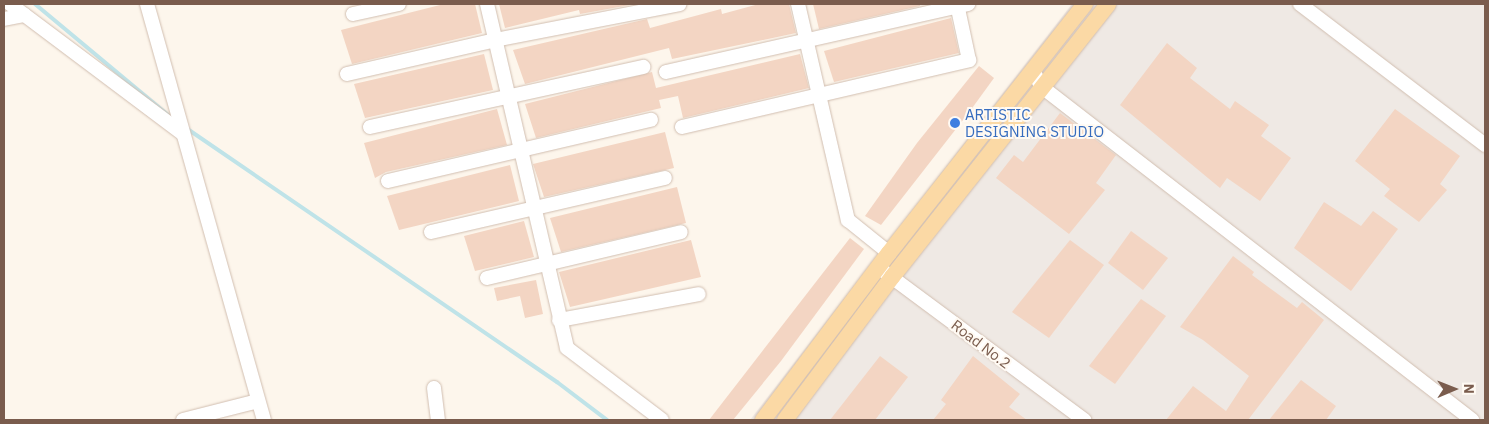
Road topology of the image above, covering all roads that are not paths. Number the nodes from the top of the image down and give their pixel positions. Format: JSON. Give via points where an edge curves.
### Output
{"nodes":[{"id":1,"x":10,"y":4,"type":"edge"},
{"id":2,"x":399,"y":4,"type":"edge"},
{"id":3,"x":487,"y":4,"type":"edge"},
{"id":4,"x":680,"y":4,"type":"edge"},
{"id":5,"x":798,"y":4,"type":"edge"},
{"id":6,"x":961,"y":4,"type":"edge"},
{"id":7,"x":1085,"y":4,"type":"edge"},
{"id":8,"x":1108,"y":4,"type":"edge"},
{"id":9,"x":1300,"y":4,"type":"edge"},
{"id":10,"x":145,"y":6,"type":"edge"},
{"id":11,"x":353,"y":14,"type":"dead end"},
{"id":12,"x":25,"y":15,"type":"junction"},
{"id":13,"x":4,"y":19,"type":"edge"},
{"id":14,"x":806,"y":39,"type":"junction"},
{"id":15,"x":495,"y":40,"type":"junction"},
{"id":16,"x":644,"y":67,"type":"dead end"},
{"id":17,"x":1033,"y":71,"type":"junction"},
{"id":18,"x":666,"y":72,"type":"dead end"},
{"id":19,"x":347,"y":74,"type":"dead end"},
{"id":20,"x":1042,"y":87,"type":"junction"},
{"id":21,"x":507,"y":96,"type":"junction"},
{"id":22,"x":819,"y":97,"type":"junction"},
{"id":23,"x":651,"y":120,"type":"dead end"},
{"id":24,"x":370,"y":127,"type":"dead end"},
{"id":25,"x":682,"y":127,"type":"dead end"},
{"id":26,"x":183,"y":134,"type":"junction"},
{"id":27,"x":1485,"y":145,"type":"edge"},
{"id":28,"x":519,"y":151,"type":"junction"},
{"id":29,"x":664,"y":178,"type":"dead end"},
{"id":30,"x":388,"y":181,"type":"dead end"},
{"id":31,"x":533,"y":208,"type":"junction"},
{"id":32,"x":432,"y":232,"type":"dead end"},
{"id":33,"x":681,"y":232,"type":"dead end"},
{"id":34,"x":888,"y":253,"type":"junction"},
{"id":35,"x":546,"y":265,"type":"junction"},
{"id":36,"x":878,"y":267,"type":"junction"},
{"id":37,"x":892,"y":277,"type":"junction"},
{"id":38,"x":487,"y":278,"type":"dead end"},
{"id":39,"x":699,"y":294,"type":"dead end"},
{"id":40,"x":559,"y":320,"type":"junction"},
{"id":41,"x":434,"y":388,"type":"dead end"},
{"id":42,"x":258,"y":401,"type":"junction"},
{"id":43,"x":183,"y":420,"type":"edge"},
{"id":44,"x":264,"y":420,"type":"edge"},
{"id":45,"x":438,"y":420,"type":"edge"},
{"id":46,"x":662,"y":420,"type":"edge"},
{"id":47,"x":762,"y":420,"type":"edge"},
{"id":48,"x":785,"y":420,"type":"edge"},
{"id":49,"x":1084,"y":420,"type":"edge"},
{"id":50,"x":1472,"y":420,"type":"edge"}],
"edges":[{"from":1,"to":12,"type":"street"},
{"from":2,"to":11,"type":"street"},
{"from":3,"to":15,"type":"street"},
{"from":4,"to":15,"type":"street"},
{"from":5,"to":14,"type":"street"},
{"from":6,"to":14,"type":"street"},
{"from":6,"to":22,"type":"street","via":[[969,60]]},
{"from":7,"to":17,"type":"main road"},
{"from":8,"to":20,"type":"main road"},
{"from":9,"to":27,"type":"street"},
{"from":10,"to":26,"type":"street"},
{"from":12,"to":13,"type":"street"},
{"from":12,"to":26,"type":"street"},
{"from":14,"to":18,"type":"street"},
{"from":14,"to":22,"type":"street"},
{"from":15,"to":19,"type":"street"},
{"from":15,"to":21,"type":"street"},
{"from":16,"to":21,"type":"street"},
{"from":17,"to":20,"type":"street"},
{"from":17,"to":34,"type":"main road"},
{"from":20,"to":37,"type":"main road"},
{"from":20,"to":50,"type":"street"},
{"from":21,"to":24,"type":"street"},
{"from":21,"to":28,"type":"street"},
{"from":22,"to":25,"type":"street"},
{"from":22,"to":34,"type":"street","via":[[848,220]]},
{"from":23,"to":28,"type":"street"},
{"from":26,"to":42,"type":"street"},
{"from":28,"to":30,"type":"street"},
{"from":28,"to":31,"type":"street"},
{"from":29,"to":31,"type":"street"},
{"from":31,"to":32,"type":"street"},
{"from":31,"to":35,"type":"street"},
{"from":33,"to":35,"type":"street"},
{"from":34,"to":36,"type":"main road"},
{"from":35,"to":38,"type":"street"},
{"from":35,"to":40,"type":"street"},
{"from":36,"to":37,"type":"street","name":"Road No.2"},
{"from":36,"to":47,"type":"main road"},
{"from":37,"to":48,"type":"main road"},
{"from":37,"to":49,"type":"street","name":"Road No.2"},
{"from":39,"to":40,"type":"street"},
{"from":40,"to":46,"type":"street","via":[[567,348]]},
{"from":41,"to":45,"type":"street"},
{"from":42,"to":43,"type":"street"},
{"from":42,"to":44,"type":"street"}]}
